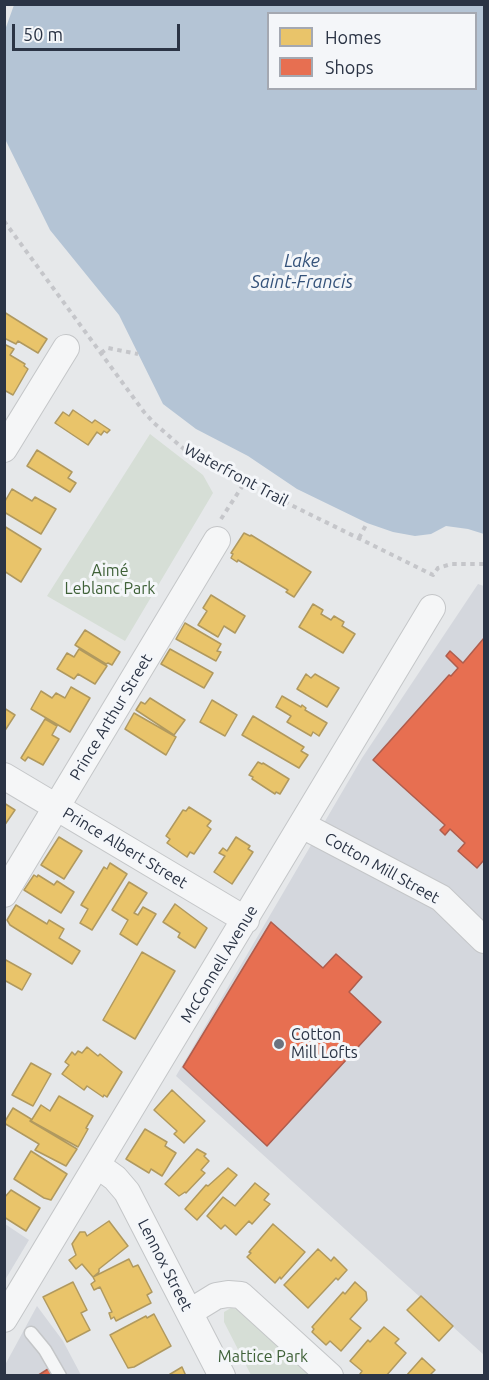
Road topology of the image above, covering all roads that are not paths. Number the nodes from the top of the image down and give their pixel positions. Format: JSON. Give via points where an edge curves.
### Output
{"nodes":[{"id":1,"x":66,"y":348,"type":"dead end"},
{"id":2,"x":4,"y":449,"type":"edge"},
{"id":3,"x":217,"y":540,"type":"road end"},
{"id":4,"x":432,"y":608,"type":"dead end"},
{"id":5,"x":4,"y":776,"type":"edge"},
{"id":6,"x":58,"y":808,"type":"junction"},
{"id":7,"x":302,"y":825,"type":"junction"},
{"id":8,"x":4,"y":894,"type":"edge"},
{"id":9,"x":246,"y":920,"type":"junction"},
{"id":10,"x":484,"y":940,"type":"edge"},
{"id":11,"x":97,"y":1165,"type":"junction"},
{"id":12,"x":189,"y":1312,"type":"junction"},
{"id":13,"x":4,"y":1319,"type":"edge"},
{"id":14,"x":31,"y":1333,"type":"dead end"},
{"id":15,"x":60,"y":1376,"type":"edge"},
{"id":16,"x":222,"y":1376,"type":"edge"},
{"id":17,"x":330,"y":1376,"type":"edge"}],
"edges":[{"from":1,"to":2,"type":"street"},
{"from":3,"to":6,"type":"street","name":"Prince Arthur Street"},
{"from":4,"to":7,"type":"street","name":"McConnell Avenue"},
{"from":5,"to":6,"type":"street","name":"Prince Albert Street"},
{"from":6,"to":8,"type":"street","name":"Prince Arthur Street"},
{"from":6,"to":9,"type":"street","name":"Prince Albert Street"},
{"from":7,"to":9,"type":"street","name":"McConnell Avenue"},
{"from":7,"to":10,"type":"street","name":"Cotton Mill Street","via":[[441,898]]},
{"from":9,"to":11,"type":"street","name":"McConnell Avenue"},
{"from":11,"to":12,"type":"street","name":"Lennox Street","via":[[127,1192]]},
{"from":11,"to":13,"type":"street","name":"McConnell Avenue"},
{"from":12,"to":16,"type":"street","name":"Lennox Street"},
{"from":12,"to":17,"type":"street","via":[[216,1296],[241,1295]]},
{"from":14,"to":15,"type":"lane"}]}
